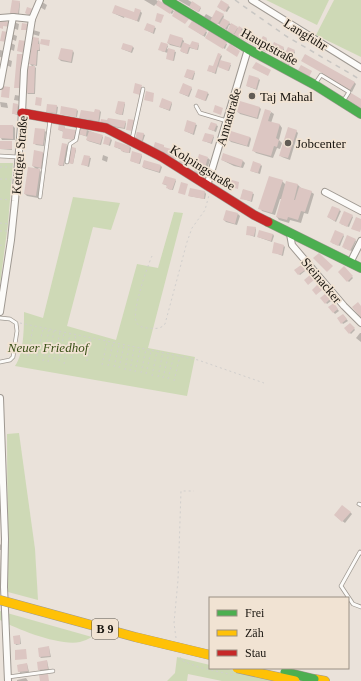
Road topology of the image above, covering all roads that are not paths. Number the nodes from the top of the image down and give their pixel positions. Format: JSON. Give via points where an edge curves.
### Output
{"nodes":[{"id":1,"x":40,"y":0,"type":"edge"},
{"id":2,"x":167,"y":0,"type":"edge"},
{"id":3,"x":252,"y":0,"type":"edge"},
{"id":4,"x":13,"y":17,"type":"junction"},
{"id":5,"x":0,"y":18,"type":"edge"},
{"id":6,"x":32,"y":19,"type":"junction"},
{"id":7,"x":248,"y":49,"type":"junction"},
{"id":8,"x":361,"y":68,"type":"edge"},
{"id":9,"x":0,"y":86,"type":"edge"},
{"id":10,"x":143,"y":90,"type":"dead end"},
{"id":11,"x":196,"y":106,"type":"dead end"},
{"id":12,"x":22,"y":113,"type":"junction"},
{"id":13,"x":361,"y":114,"type":"edge"},
{"id":14,"x":50,"y":118,"type":"junction"},
{"id":15,"x":227,"y":120,"type":"junction"},
{"id":16,"x":79,"y":123,"type":"junction"},
{"id":17,"x":132,"y":141,"type":"junction"},
{"id":18,"x":0,"y":156,"type":"edge"},
{"id":19,"x":18,"y":157,"type":"junction"},
{"id":20,"x":67,"y":162,"type":"dead end"},
{"id":21,"x":209,"y":187,"type":"junction"},
{"id":22,"x":325,"y":192,"type":"dead end"},
{"id":23,"x":40,"y":197,"type":"dead end"},
{"id":24,"x":361,"y":211,"type":"edge"},
{"id":25,"x":290,"y":234,"type":"junction"},
{"id":26,"x":361,"y":241,"type":"edge"},
{"id":27,"x":350,"y":263,"type":"junction"},
{"id":28,"x":361,"y":268,"type":"edge"},
{"id":29,"x":0,"y":312,"type":"edge"},
{"id":30,"x":0,"y":318,"type":"edge"},
{"id":31,"x":361,"y":323,"type":"edge"},
{"id":32,"x":0,"y":362,"type":"edge"},
{"id":33,"x":0,"y":398,"type":"edge"},
{"id":34,"x":1,"y":466,"type":"edge"},
{"id":35,"x":361,"y":552,"type":"edge"},
{"id":36,"x":348,"y":597,"type":"edge"},
{"id":37,"x":349,"y":598,"type":"edge"},
{"id":38,"x":0,"y":600,"type":"edge"},
{"id":39,"x":0,"y":607,"type":"edge"},
{"id":40,"x":361,"y":607,"type":"edge"},
{"id":41,"x":209,"y":655,"type":"edge"},
{"id":42,"x":209,"y":662,"type":"edge"},
{"id":43,"x":270,"y":669,"type":"edge"},
{"id":44,"x":53,"y":671,"type":"dead end"},
{"id":45,"x":236,"y":672,"type":"edge"},
{"id":46,"x":8,"y":679,"type":"edge"},
{"id":47,"x":295,"y":681,"type":"edge"},
{"id":48,"x":325,"y":681,"type":"edge"}],
"edges":[{"from":1,"to":6,"type":"street","name":"Kettiger Straße"},
{"from":2,"to":7,"type":"main road","name":"Hauptstraße"},
{"from":3,"to":8,"type":"street","name":"Langfuhr"},
{"from":4,"to":5,"type":"street"},
{"from":4,"to":6,"type":"street"},
{"from":4,"to":9,"type":"street"},
{"from":6,"to":12,"type":"street","name":"Kettiger Straße","via":[[24,70]]},
{"from":7,"to":13,"type":"main road","name":"Hauptstraße","via":[[315,85]]},
{"from":7,"to":15,"type":"street","name":"Annastraße"},
{"from":10,"to":17,"type":"lane"},
{"from":11,"to":15,"type":"lane","via":[[200,113]]},
{"from":12,"to":14,"type":"main road","name":"Kolpingstraße"},
{"from":12,"to":19,"type":"street","name":"Kettiger Straße"},
{"from":14,"to":16,"type":"main road","name":"Kolpingstraße"},
{"from":14,"to":23,"type":"lane","name":"Kettiger Straße"},
{"from":15,"to":21,"type":"street","name":"Annastraße"},
{"from":16,"to":17,"type":"main road","name":"Kolpingstraße","via":[[106,128]]},
{"from":16,"to":20,"type":"lane","via":[[76,140],[70,144]]},
{"from":17,"to":21,"type":"main road","name":"Kolpingstraße"},
{"from":18,"to":19,"type":"lane"},
{"from":19,"to":29,"type":"street","name":"Kettiger Straße","via":[[11,240]]},
{"from":21,"to":25,"type":"main road","name":"Kolpingstraße"},
{"from":22,"to":24,"type":"street"},
{"from":25,"to":27,"type":"main road","name":"Kolpingstraße"},
{"from":25,"to":31,"type":"street","name":"Steinacker","via":[[292,245]]},
{"from":26,"to":27,"type":"street"},
{"from":27,"to":28,"type":"main road","name":"Kolpingstraße"},
{"from":30,"to":32,"type":"lane","via":[[16,322],[17,331],[13,357]]},
{"from":33,"to":34,"type":"street"},
{"from":34,"to":46,"type":"street"},
{"from":35,"to":36,"type":"lane","via":[[341,586]]},
{"from":37,"to":40,"type":"lane","via":[[353,604]]},
{"from":38,"to":41,"type":"main road","number":"B 9","bridge":true},
{"from":39,"to":42,"type":"main road","number":"B 9"},
{"from":43,"to":48,"type":"main road","bridge":true},
{"from":44,"to":46,"type":"lane"},
{"from":45,"to":47,"type":"main road","bridge":true}]}
